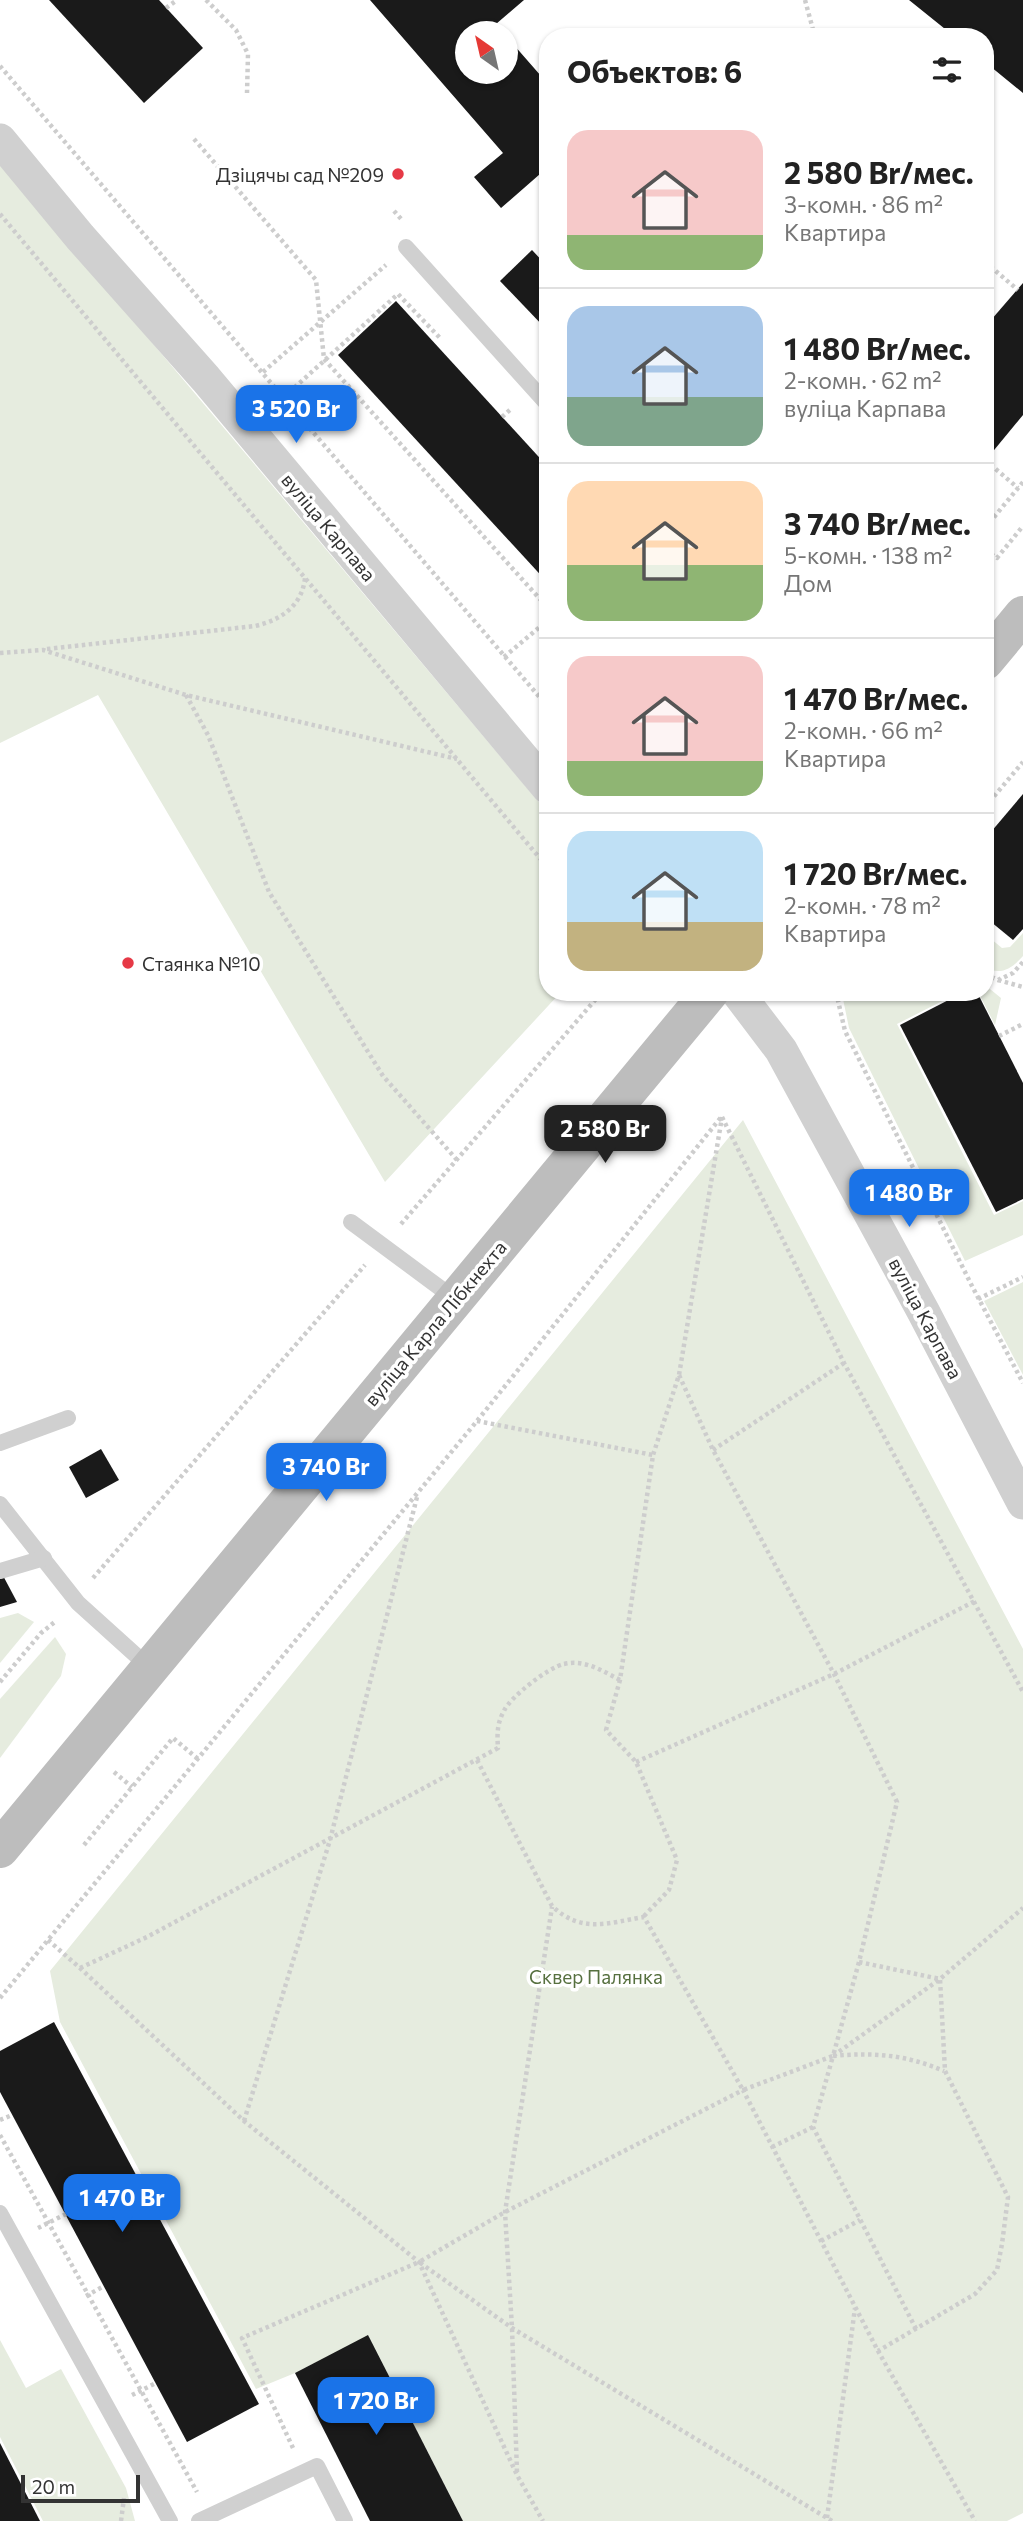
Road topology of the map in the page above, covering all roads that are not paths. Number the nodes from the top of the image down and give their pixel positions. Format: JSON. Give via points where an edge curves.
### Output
{"nodes":[{"id":1,"x":0,"y":140,"type":"edge"},
{"id":2,"x":406,"y":247,"type":"road end"},
{"id":3,"x":539,"y":395,"type":"edge"},
{"id":4,"x":1023,"y":615,"type":"edge"},
{"id":5,"x":994,"y":650,"type":"edge"},
{"id":6,"x":539,"y":777,"type":"edge"},
{"id":7,"x":703,"y":1001,"type":"edge"},
{"id":8,"x":744,"y":1001,"type":"edge"},
{"id":9,"x":351,"y":1222,"type":"dead end"},
{"id":10,"x":455,"y":1299,"type":"junction"},
{"id":11,"x":68,"y":1418,"type":"dead end"},
{"id":12,"x":0,"y":1443,"type":"edge"},
{"id":13,"x":1023,"y":1503,"type":"edge"},
{"id":14,"x":0,"y":1504,"type":"edge"},
{"id":15,"x":44,"y":1558,"type":"junction"},
{"id":16,"x":0,"y":1570,"type":"edge"},
{"id":17,"x":150,"y":1668,"type":"junction"},
{"id":18,"x":0,"y":1849,"type":"edge"},
{"id":19,"x":0,"y":2213,"type":"edge"},
{"id":20,"x":170,"y":2521,"type":"edge"},
{"id":21,"x":199,"y":2521,"type":"edge"},
{"id":22,"x":345,"y":2521,"type":"edge"}],
"edges":[{"from":1,"to":6,"type":"street","name":"вуліца Карпава"},
{"from":2,"to":3,"type":"lane"},
{"from":4,"to":5,"type":"main road"},
{"from":7,"to":10,"type":"main road","name":"вуліца Карла Лібкнехта"},
{"from":8,"to":13,"type":"street","name":"вуліца Карпава","via":[[781,1050]]},
{"from":9,"to":10,"type":"lane"},
{"from":10,"to":17,"type":"main road","name":"вуліца Карла Лібкнехта"},
{"from":11,"to":12,"type":"lane"},
{"from":14,"to":15,"type":"lane"},
{"from":15,"to":16,"type":"lane"},
{"from":15,"to":17,"type":"lane","via":[[78,1603]]},
{"from":17,"to":18,"type":"main road","name":"вуліца Карла Лібкнехта"},
{"from":19,"to":20,"type":"lane"},
{"from":21,"to":22,"type":"lane","via":[[317,2466]]}]}
